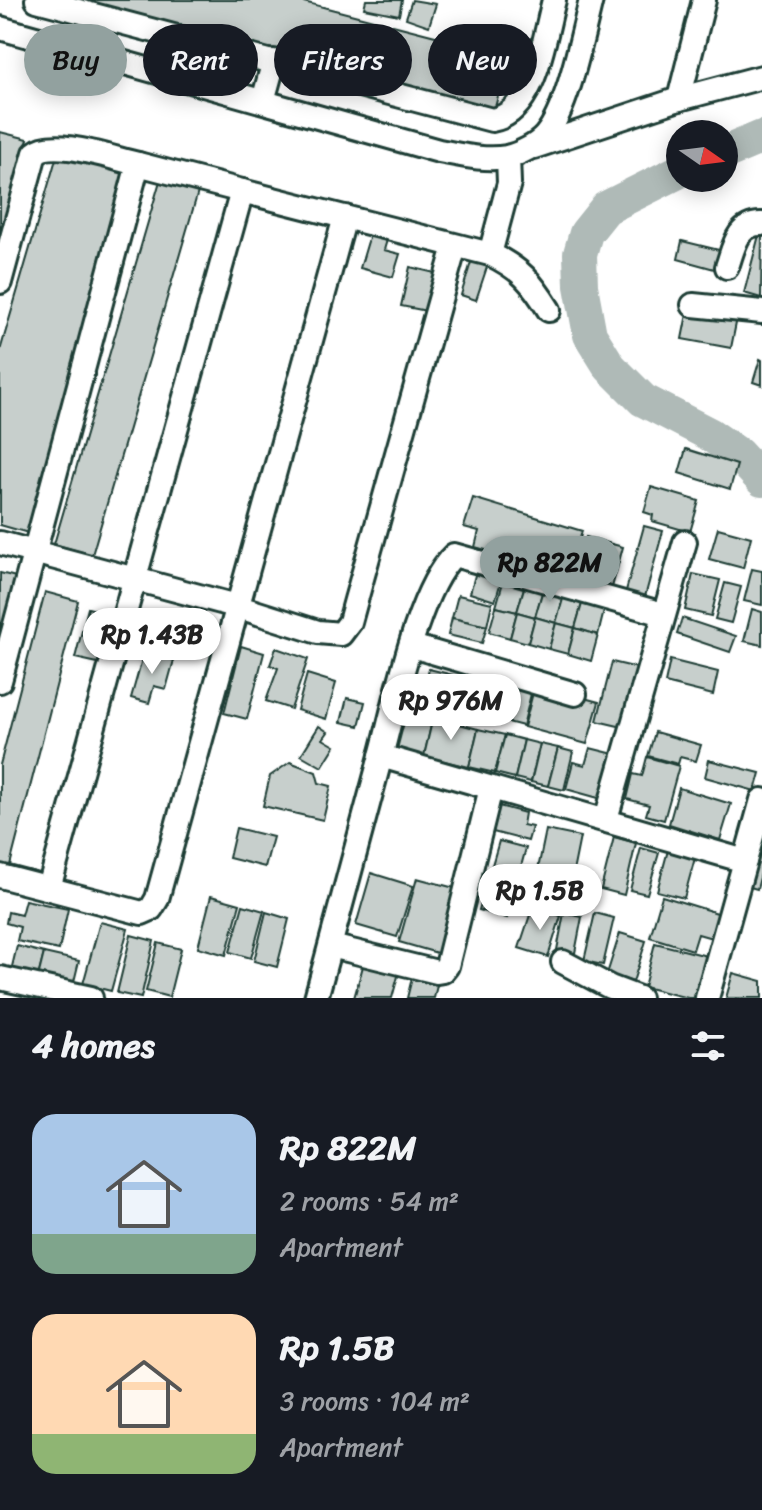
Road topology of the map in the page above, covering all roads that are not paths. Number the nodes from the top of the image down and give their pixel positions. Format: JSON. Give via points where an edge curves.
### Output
{"nodes":[{"id":1,"x":36,"y":0,"type":"edge"},
{"id":2,"x":554,"y":0,"type":"edge"},
{"id":3,"x":591,"y":0,"type":"edge"},
{"id":4,"x":704,"y":0,"type":"edge"},
{"id":5,"x":30,"y":24,"type":"edge"},
{"id":6,"x":0,"y":28,"type":"edge"},
{"id":7,"x":24,"y":33,"type":"edge"},
{"id":8,"x":274,"y":61,"type":"joint"},
{"id":9,"x":127,"y":62,"type":"edge"},
{"id":10,"x":762,"y":77,"type":"edge"},
{"id":11,"x":399,"y":96,"type":"edge"},
{"id":12,"x":679,"y":99,"type":"junction"},
{"id":13,"x":263,"y":101,"type":"junction"},
{"id":14,"x":518,"y":152,"type":"junction"},
{"id":15,"x":138,"y":164,"type":"junction"},
{"id":16,"x":242,"y":191,"type":"junction"},
{"id":17,"x":345,"y":217,"type":"junction"},
{"id":18,"x":762,"y":224,"type":"edge"},
{"id":19,"x":455,"y":246,"type":"junction"},
{"id":20,"x":490,"y":254,"type":"junction"},
{"id":21,"x":727,"y":267,"type":"dead end"},
{"id":22,"x":0,"y":282,"type":"edge"},
{"id":23,"x":693,"y":305,"type":"dead end"},
{"id":24,"x":549,"y":310,"type":"dead end"},
{"id":25,"x":762,"y":312,"type":"edge"},
{"id":26,"x":685,"y":542,"type":"dead end"},
{"id":27,"x":0,"y":543,"type":"edge"},
{"id":28,"x":35,"y":553,"type":"junction"},
{"id":29,"x":134,"y":579,"type":"junction"},
{"id":30,"x":236,"y":606,"type":"junction"},
{"id":31,"x":663,"y":614,"type":"junction"},
{"id":32,"x":412,"y":646,"type":"junction"},
{"id":33,"x":0,"y":681,"type":"edge"},
{"id":34,"x":575,"y":694,"type":"dead end"},
{"id":35,"x":381,"y":756,"type":"junction"},
{"id":36,"x":491,"y":788,"type":"junction"},
{"id":37,"x":761,"y":810,"type":"edge"},
{"id":38,"x":606,"y":819,"type":"junction"},
{"id":39,"x":745,"y":861,"type":"junction"},
{"id":40,"x":0,"y":876,"type":"edge"},
{"id":41,"x":49,"y":888,"type":"junction"},
{"id":42,"x":331,"y":946,"type":"junction"},
{"id":43,"x":563,"y":962,"type":"dead end"},
{"id":44,"x":0,"y":978,"type":"edge"},
{"id":45,"x":91,"y":998,"type":"edge"},
{"id":46,"x":316,"y":998,"type":"edge"},
{"id":47,"x":639,"y":998,"type":"edge"},
{"id":48,"x":707,"y":998,"type":"edge"}],
"edges":[{"from":1,"to":5,"type":"street"},
{"from":1,"to":8,"type":"street"},
{"from":2,"to":11,"type":"street","via":[[529,89],[508,116],[474,117]]},
{"from":3,"to":14,"type":"street","via":[[566,94],[545,136]]},
{"from":4,"to":12,"type":"street"},
{"from":6,"to":7,"type":"street"},
{"from":8,"to":13,"type":"street"},
{"from":9,"to":13,"type":"street"},
{"from":10,"to":12,"type":"street"},
{"from":12,"to":14,"type":"street"},
{"from":13,"to":14,"type":"street","via":[[439,151],[475,158]]},
{"from":14,"to":20,"type":"street"},
{"from":15,"to":16,"type":"street"},
{"from":15,"to":22,"type":"street","via":[[48,146],[42,139]]},
{"from":15,"to":28,"type":"street"},
{"from":16,"to":17,"type":"street"},
{"from":16,"to":29,"type":"street"},
{"from":17,"to":19,"type":"street"},
{"from":17,"to":30,"type":"street"},
{"from":18,"to":21,"type":"street","via":[[741,230]]},
{"from":19,"to":20,"type":"street"},
{"from":19,"to":30,"type":"street","via":[[350,622],[341,634],[330,635]]},
{"from":20,"to":24,"type":"street","via":[[517,267]]},
{"from":23,"to":25,"type":"street"},
{"from":26,"to":31,"type":"street"},
{"from":27,"to":28,"type":"street"},
{"from":28,"to":29,"type":"street"},
{"from":28,"to":33,"type":"street"},
{"from":29,"to":30,"type":"street"},
{"from":29,"to":41,"type":"street"},
{"from":30,"to":41,"type":"street","via":[[151,909],[142,913]]},
{"from":31,"to":32,"type":"street","via":[[454,555],[427,594]]},
{"from":31,"to":38,"type":"street"},
{"from":32,"to":34,"type":"street"},
{"from":32,"to":35,"type":"street"},
{"from":35,"to":36,"type":"street"},
{"from":35,"to":42,"type":"street"},
{"from":36,"to":38,"type":"street"},
{"from":36,"to":42,"type":"street","via":[[443,971]]},
{"from":37,"to":39,"type":"street"},
{"from":38,"to":39,"type":"street"},
{"from":39,"to":48,"type":"street"},
{"from":40,"to":41,"type":"street"},
{"from":42,"to":46,"type":"street"},
{"from":43,"to":47,"type":"street"},
{"from":44,"to":45,"type":"street"}]}
